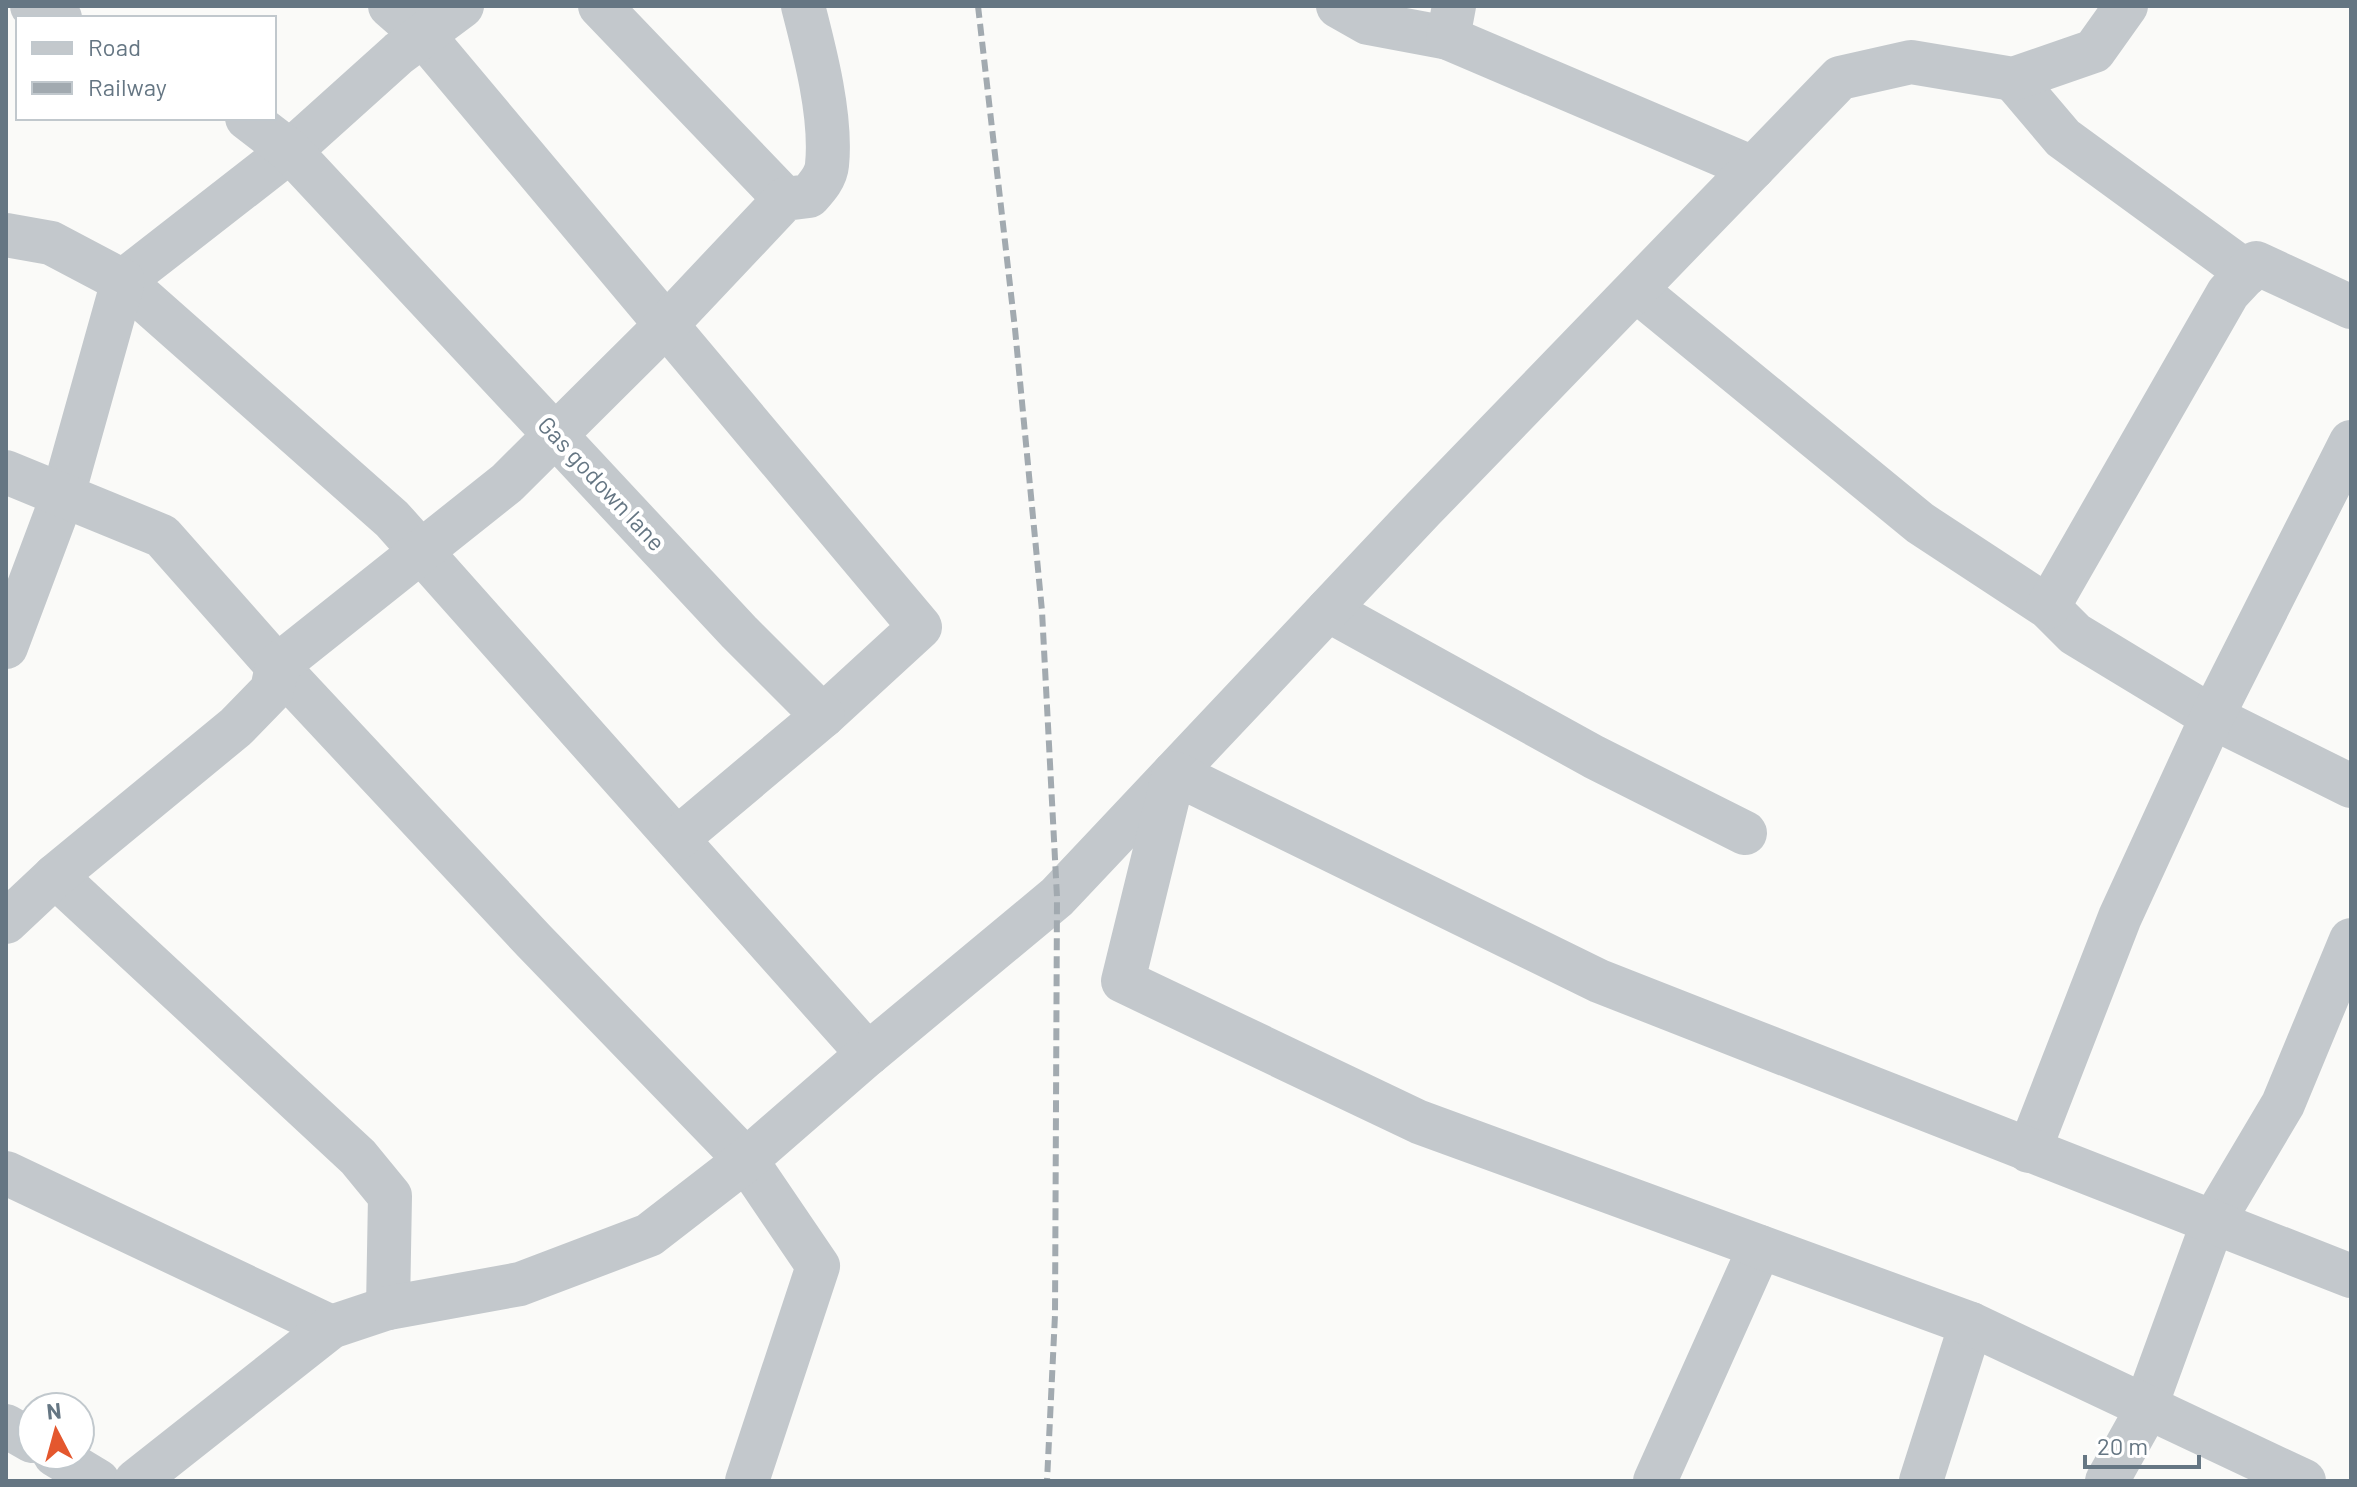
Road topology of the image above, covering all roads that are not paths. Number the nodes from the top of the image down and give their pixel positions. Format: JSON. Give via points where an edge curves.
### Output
{"nodes":[{"id":1,"x":32,"y":6,"type":"edge"},
{"id":2,"x":462,"y":6,"type":"edge"},
{"id":3,"x":600,"y":6,"type":"edge"},
{"id":4,"x":803,"y":6,"type":"edge"},
{"id":5,"x":1338,"y":6,"type":"edge"},
{"id":6,"x":2126,"y":6,"type":"edge"},
{"id":7,"x":55,"y":16,"type":"edge"},
{"id":8,"x":406,"y":20,"type":"edge"},
{"id":9,"x":1451,"y":22,"type":"edge"},
{"id":10,"x":2013,"y":79,"type":"junction"},
{"id":11,"x":250,"y":120,"type":"edge"},
{"id":12,"x":290,"y":151,"type":"junction"},
{"id":13,"x":1753,"y":168,"type":"junction"},
{"id":14,"x":785,"y":199,"type":"junction"},
{"id":15,"x":6,"y":235,"type":"edge"},
{"id":16,"x":2248,"y":273,"type":"junction"},
{"id":17,"x":123,"y":281,"type":"junction"},
{"id":18,"x":1636,"y":290,"type":"junction"},
{"id":19,"x":2351,"y":307,"type":"edge"},
{"id":20,"x":667,"y":324,"type":"junction"},
{"id":21,"x":555,"y":435,"type":"junction"},
{"id":22,"x":2351,"y":442,"type":"edge"},
{"id":23,"x":6,"y":472,"type":"edge"},
{"id":24,"x":63,"y":495,"type":"junction"},
{"id":25,"x":422,"y":553,"type":"junction"},
{"id":26,"x":2048,"y":607,"type":"junction"},
{"id":27,"x":1328,"y":610,"type":"junction"},
{"id":28,"x":6,"y":647,"type":"edge"},
{"id":29,"x":277,"y":666,"type":"junction"},
{"id":30,"x":823,"y":716,"type":"junction"},
{"id":31,"x":2212,"y":717,"type":"junction"},
{"id":32,"x":1174,"y":773,"type":"junction"},
{"id":33,"x":2351,"y":786,"type":"edge"},
{"id":34,"x":1745,"y":833,"type":"dead end"},
{"id":35,"x":678,"y":838,"type":"junction"},
{"id":36,"x":55,"y":876,"type":"junction"},
{"id":37,"x":6,"y":922,"type":"edge"},
{"id":38,"x":2351,"y":940,"type":"edge"},
{"id":39,"x":868,"y":1054,"type":"junction"},
{"id":40,"x":2029,"y":1151,"type":"junction"},
{"id":41,"x":746,"y":1160,"type":"junction"},
{"id":42,"x":6,"y":1173,"type":"edge"},
{"id":43,"x":2213,"y":1222,"type":"junction"},
{"id":44,"x":1760,"y":1247,"type":"junction"},
{"id":45,"x":2351,"y":1276,"type":"edge"},
{"id":46,"x":388,"y":1308,"type":"junction"},
{"id":47,"x":1971,"y":1324,"type":"junction"},
{"id":48,"x":331,"y":1327,"type":"junction"},
{"id":49,"x":2144,"y":1406,"type":"junction"},
{"id":50,"x":136,"y":1481,"type":"edge"},
{"id":51,"x":747,"y":1481,"type":"edge"},
{"id":52,"x":1655,"y":1481,"type":"edge"},
{"id":53,"x":1921,"y":1481,"type":"edge"},
{"id":54,"x":2107,"y":1481,"type":"edge"},
{"id":55,"x":2304,"y":1481,"type":"edge"}],
"edges":[{"from":1,"to":7,"type":"street"},
{"from":2,"to":8,"type":"street"},
{"from":3,"to":14,"type":"street"},
{"from":4,"to":14,"type":"street","via":[[826,123],[827,167],[809,196]]},
{"from":5,"to":9,"type":"street","via":[[1368,23]]},
{"from":6,"to":10,"type":"street","via":[[2094,51]]},
{"from":8,"to":12,"type":"street"},
{"from":8,"to":20,"type":"street"},
{"from":9,"to":13,"type":"street"},
{"from":10,"to":13,"type":"street","via":[[1911,62],[1840,78]]},
{"from":10,"to":16,"type":"street","via":[[2063,138]]},
{"from":11,"to":12,"type":"street","name":"Gas godown lane"},
{"from":12,"to":17,"type":"street"},
{"from":12,"to":21,"type":"street","name":"Gas godown lane"},
{"from":13,"to":18,"type":"street"},
{"from":14,"to":20,"type":"street"},
{"from":15,"to":17,"type":"street","via":[[51,243]]},
{"from":16,"to":19,"type":"street","via":[[2256,263]]},
{"from":16,"to":26,"type":"street","via":[[2228,293]]},
{"from":17,"to":24,"type":"street"},
{"from":17,"to":25,"type":"street","via":[[392,519]]},
{"from":18,"to":26,"type":"street","via":[[1920,523]]},
{"from":18,"to":27,"type":"street"},
{"from":20,"to":21,"type":"street"},
{"from":20,"to":30,"type":"street","via":[[920,627]]},
{"from":21,"to":25,"type":"street","via":[[507,483]]},
{"from":21,"to":30,"type":"street","name":"Gas godown lane"},
{"from":22,"to":31,"type":"street"},
{"from":23,"to":24,"type":"street"},
{"from":24,"to":28,"type":"street"},
{"from":24,"to":29,"type":"street","via":[[162,536]]},
{"from":25,"to":29,"type":"street"},
{"from":25,"to":35,"type":"street"},
{"from":26,"to":31,"type":"street","via":[[2075,634]]},
{"from":27,"to":32,"type":"street"},
{"from":27,"to":34,"type":"street","via":[[1594,757]]},
{"from":29,"to":36,"type":"street","via":[[272,690],[236,727]]},
{"from":29,"to":41,"type":"street"},
{"from":30,"to":35,"type":"street"},
{"from":31,"to":33,"type":"street"},
{"from":31,"to":40,"type":"street","via":[[2120,917]]},
{"from":32,"to":39,"type":"street","via":[[1057,897]]},
{"from":32,"to":40,"type":"street","via":[[1599,981]]},
{"from":32,"to":44,"type":"street","via":[[1123,981],[1419,1122]]},
{"from":35,"to":39,"type":"street"},
{"from":36,"to":37,"type":"street"},
{"from":36,"to":46,"type":"street","via":[[358,1157],[390,1196]]},
{"from":38,"to":43,"type":"street","via":[[2283,1104]]},
{"from":39,"to":41,"type":"street"},
{"from":40,"to":43,"type":"street"},
{"from":41,"to":46,"type":"street","via":[[649,1235],[520,1284]]},
{"from":41,"to":51,"type":"street","via":[[818,1266]]},
{"from":42,"to":48,"type":"street"},
{"from":43,"to":45,"type":"street"},
{"from":43,"to":49,"type":"street"},
{"from":44,"to":47,"type":"street"},
{"from":44,"to":52,"type":"street"},
{"from":46,"to":48,"type":"street"},
{"from":47,"to":49,"type":"street"},
{"from":47,"to":53,"type":"street"},
{"from":48,"to":50,"type":"street"},
{"from":49,"to":54,"type":"street"},
{"from":49,"to":55,"type":"street"}]}
